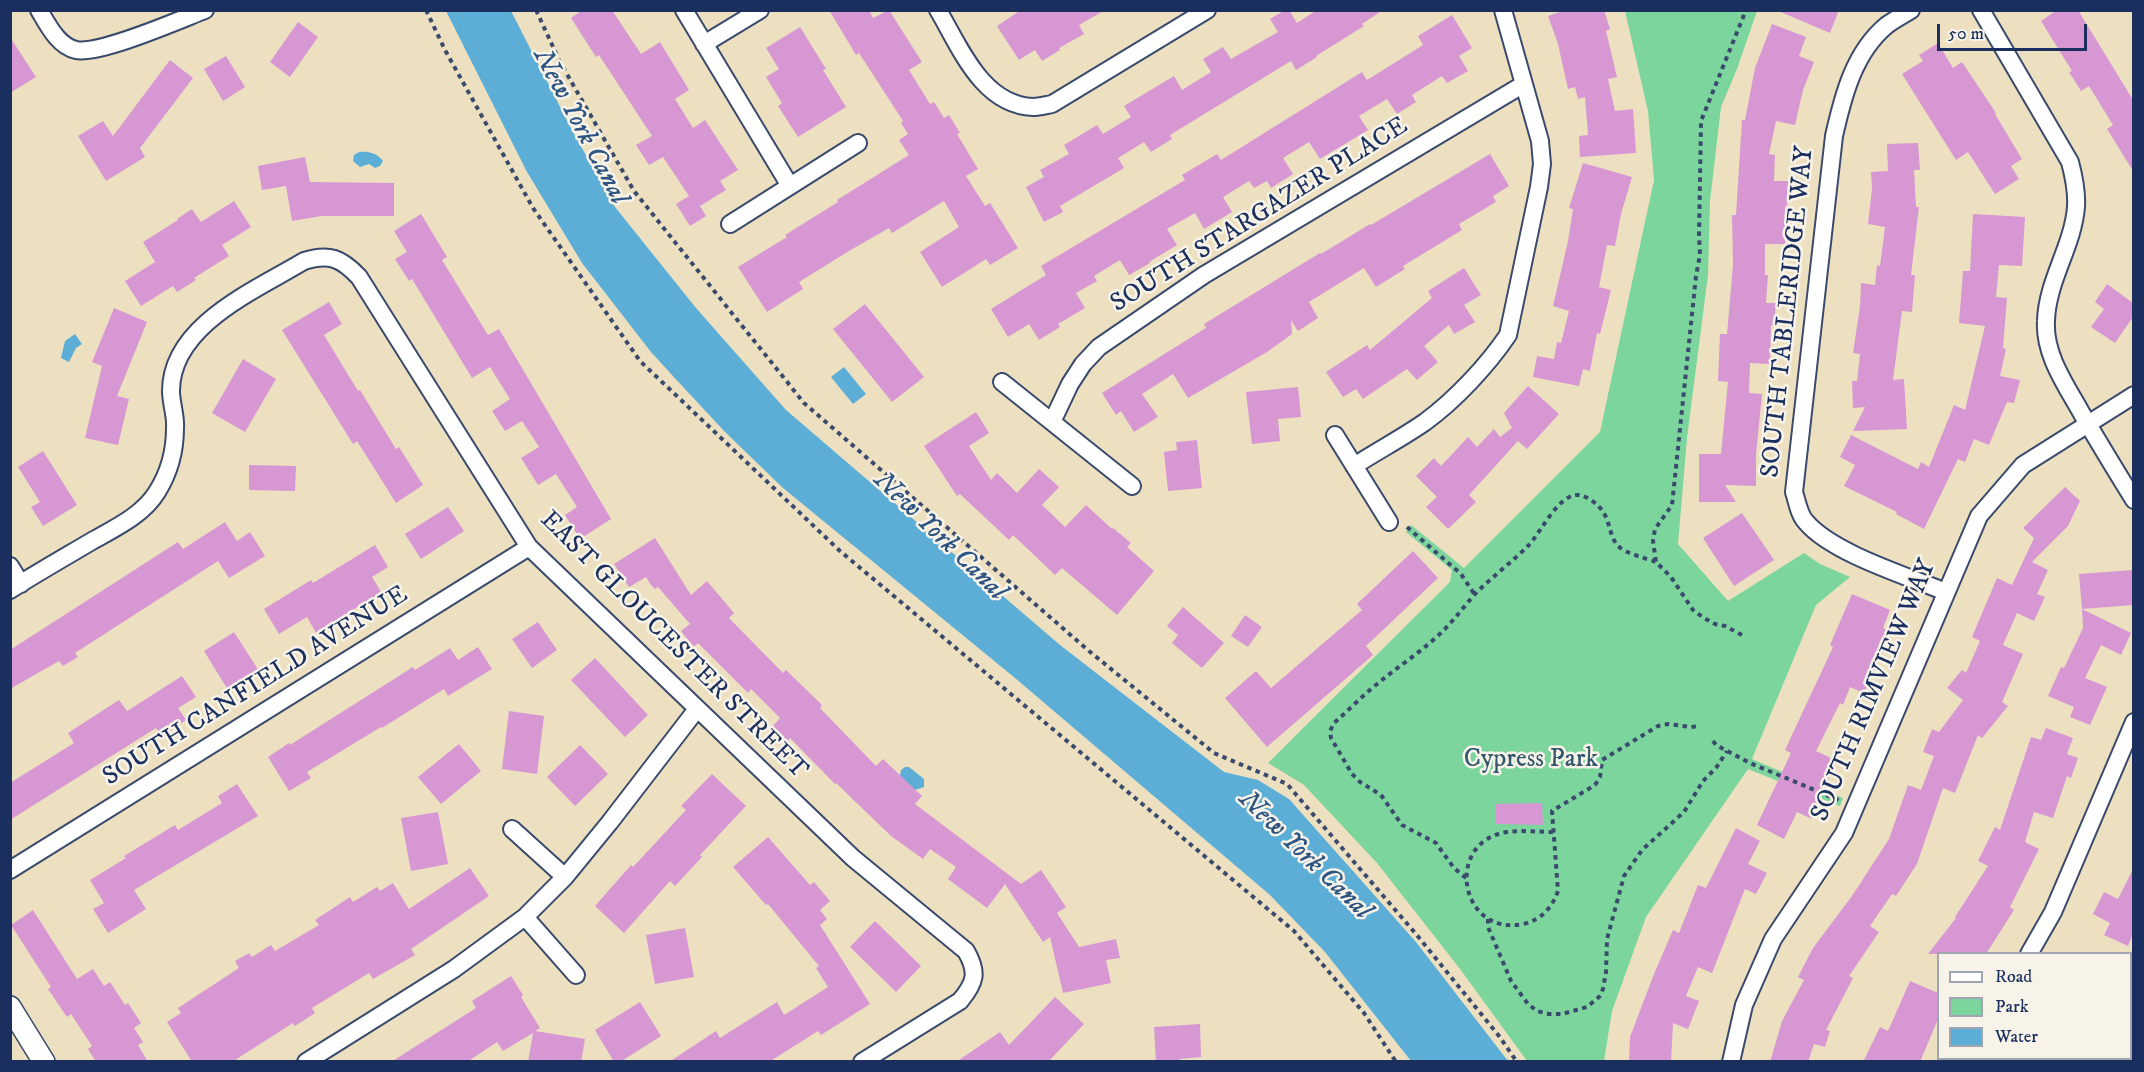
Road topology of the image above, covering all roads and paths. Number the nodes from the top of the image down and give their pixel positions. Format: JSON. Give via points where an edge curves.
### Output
{"nodes":[{"id":1,"x":39,"y":10,"type":"edge"},
{"id":2,"x":205,"y":10,"type":"edge"},
{"id":3,"x":426,"y":10,"type":"edge"},
{"id":4,"x":536,"y":10,"type":"edge"},
{"id":5,"x":684,"y":10,"type":"edge"},
{"id":6,"x":760,"y":10,"type":"edge"},
{"id":7,"x":938,"y":10,"type":"edge"},
{"id":8,"x":1207,"y":10,"type":"edge"},
{"id":9,"x":1503,"y":10,"type":"edge"},
{"id":10,"x":1746,"y":10,"type":"edge"},
{"id":11,"x":1911,"y":10,"type":"edge"},
{"id":12,"x":1981,"y":10,"type":"edge"},
{"id":13,"x":704,"y":44,"type":"junction"},
{"id":14,"x":1524,"y":84,"type":"junction"},
{"id":15,"x":858,"y":143,"type":"dead end"},
{"id":16,"x":790,"y":186,"type":"junction"},
{"id":17,"x":730,"y":224,"type":"dead end"},
{"id":18,"x":1002,"y":382,"type":"dead end"},
{"id":19,"x":2133,"y":395,"type":"edge"},
{"id":20,"x":1052,"y":422,"type":"junction"},
{"id":21,"x":2088,"y":424,"type":"junction"},
{"id":22,"x":1335,"y":435,"type":"dead end"},
{"id":23,"x":1354,"y":466,"type":"junction"},
{"id":24,"x":1132,"y":486,"type":"dead end"},
{"id":25,"x":2133,"y":500,"type":"edge"},
{"id":26,"x":1389,"y":522,"type":"dead end"},
{"id":27,"x":1407,"y":527,"type":"dead end"},
{"id":28,"x":529,"y":546,"type":"junction"},
{"id":29,"x":1656,"y":562,"type":"junction"},
{"id":30,"x":10,"y":566,"type":"edge"},
{"id":31,"x":16,"y":587,"type":"edge"},
{"id":32,"x":1946,"y":592,"type":"junction"},
{"id":33,"x":1475,"y":595,"type":"junction"},
{"id":34,"x":1742,"y":635,"type":"dead end"},
{"id":35,"x":697,"y":709,"type":"junction"},
{"id":36,"x":2133,"y":722,"type":"edge"},
{"id":37,"x":1699,"y":726,"type":"dead end"},
{"id":38,"x":1713,"y":741,"type":"dead end"},
{"id":39,"x":1727,"y":751,"type":"junction"},
{"id":40,"x":1855,"y":807,"type":"junction"},
{"id":41,"x":512,"y":829,"type":"dead end"},
{"id":42,"x":1553,"y":832,"type":"junction"},
{"id":43,"x":10,"y":870,"type":"edge"},
{"id":44,"x":565,"y":877,"type":"junction"},
{"id":45,"x":1466,"y":878,"type":"junction"},
{"id":46,"x":525,"y":917,"type":"junction"},
{"id":47,"x":1488,"y":919,"type":"junction"},
{"id":48,"x":2030,"y":952,"type":"edge"},
{"id":49,"x":576,"y":975,"type":"dead end"},
{"id":50,"x":10,"y":1008,"type":"edge"},
{"id":51,"x":313,"y":1060,"type":"edge"},
{"id":52,"x":44,"y":1062,"type":"edge"},
{"id":53,"x":862,"y":1062,"type":"edge"},
{"id":54,"x":1396,"y":1062,"type":"edge"},
{"id":55,"x":1517,"y":1062,"type":"edge"},
{"id":56,"x":1731,"y":1062,"type":"edge"}],
"edges":[{"from":1,"to":2,"type":"street","via":[[58,39],[75,50],[97,50]]},
{"from":3,"to":54,"type":"path","via":[[533,208],[640,361],[840,551],[1294,931],[1364,1013]]},
{"from":4,"to":55,"type":"path","via":[[560,62],[634,191],[804,403],[1080,643],[1214,753],[1287,784],[1416,934]]},
{"from":5,"to":13,"type":"street"},
{"from":6,"to":13,"type":"street"},
{"from":7,"to":8,"type":"street","via":[[980,79],[996,95],[1033,107],[1052,104]]},
{"from":9,"to":14,"type":"street"},
{"from":10,"to":29,"type":"path","via":[[1701,121],[1700,255],[1672,505],[1655,529]]},
{"from":11,"to":32,"type":"street","name":"SOUTH TABLERIDGE WAY","via":[[1887,25],[1867,46],[1842,102],[1834,136],[1794,492],[1804,520],[1823,539]]},
{"from":12,"to":21,"type":"street","via":[[2070,162],[2076,184],[2072,230],[2049,294],[2045,323],[2050,352]]},
{"from":13,"to":16,"type":"street"},
{"from":14,"to":20,"type":"street","name":"SOUTH STARGAZER PLACE","via":[[1204,275],[1099,347],[1070,384]]},
{"from":14,"to":23,"type":"street","via":[[1542,164],[1508,334],[1495,355],[1442,408]]},
{"from":15,"to":16,"type":"street"},
{"from":16,"to":17,"type":"street"},
{"from":18,"to":20,"type":"street"},
{"from":19,"to":21,"type":"street","name":"SOUTH RIMVIEW WAY"},
{"from":20,"to":24,"type":"street"},
{"from":21,"to":25,"type":"street"},
{"from":21,"to":32,"type":"street","name":"SOUTH RIMVIEW WAY","via":[[2023,465],[1979,516]]},
{"from":22,"to":23,"type":"street"},
{"from":23,"to":26,"type":"street"},
{"from":27,"to":33,"type":"path","via":[[1461,574]]},
{"from":28,"to":31,"type":"street","name":"EAST GLOUCESTER STREET","via":[[358,277],[347,264],[318,256],[213,316],[184,348],[173,371],[171,391],[176,426],[170,470],[156,495],[136,514]]},
{"from":28,"to":35,"type":"street","name":"EAST GLOUCESTER STREET"},
{"from":28,"to":43,"type":"street","name":"SOUTH CANFIELD AVENUE"},
{"from":29,"to":33,"type":"path","via":[[1622,549],[1604,512],[1578,495],[1563,501],[1532,541]]},
{"from":29,"to":34,"type":"path","via":[[1693,610]]},
{"from":30,"to":31,"type":"street"},
{"from":32,"to":40,"type":"street","name":"SOUTH RIMVIEW WAY"},
{"from":33,"to":45,"type":"path","via":[[1433,641],[1382,680],[1330,731],[1352,774],[1381,795],[1402,825],[1436,843]]},
{"from":35,"to":44,"type":"street"},
{"from":35,"to":53,"type":"street","name":"EAST GLOUCESTER STREET","via":[[853,858],[966,951],[973,963],[974,977],[960,1000]]},
{"from":36,"to":48,"type":"street","via":[[2053,912]]},
{"from":37,"to":42,"type":"path","via":[[1658,726],[1602,760],[1595,785],[1552,811]]},
{"from":38,"to":39,"type":"path"},
{"from":39,"to":40,"type":"path"},
{"from":39,"to":47,"type":"path","via":[[1684,812],[1642,850],[1624,876],[1607,939],[1603,988],[1587,1007],[1549,1014],[1528,1004],[1511,981]]},
{"from":40,"to":56,"type":"street","name":"SOUTH RIMVIEW WAY","via":[[1844,833],[1773,939],[1744,1005]]},
{"from":41,"to":44,"type":"street"},
{"from":42,"to":45,"type":"path","via":[[1508,832],[1492,837],[1472,855]]},
{"from":42,"to":47,"type":"path","via":[[1558,891],[1551,906],[1528,923],[1503,925]]},
{"from":44,"to":46,"type":"street"},
{"from":45,"to":47,"type":"path","via":[[1469,897]]},
{"from":46,"to":49,"type":"street"},
{"from":46,"to":51,"type":"street","via":[[454,969]]},
{"from":50,"to":52,"type":"street"}]}
